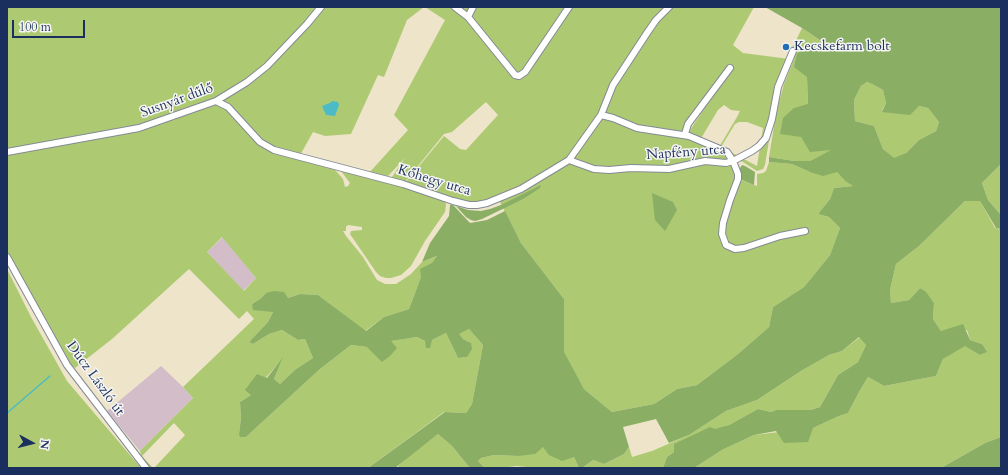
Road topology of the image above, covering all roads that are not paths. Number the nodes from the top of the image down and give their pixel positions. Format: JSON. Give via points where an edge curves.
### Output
{"nodes":[{"id":1,"x":321,"y":7,"type":"edge"},
{"id":2,"x":456,"y":7,"type":"edge"},
{"id":3,"x":473,"y":7,"type":"edge"},
{"id":4,"x":569,"y":7,"type":"edge"},
{"id":5,"x":668,"y":7,"type":"edge"},
{"id":6,"x":468,"y":17,"type":"junction"},
{"id":7,"x":793,"y":51,"type":"dead end"},
{"id":8,"x":730,"y":68,"type":"dead end"},
{"id":9,"x":216,"y":101,"type":"junction"},
{"id":10,"x":601,"y":115,"type":"junction"},
{"id":11,"x":685,"y":134,"type":"junction"},
{"id":12,"x":7,"y":152,"type":"edge"},
{"id":13,"x":569,"y":160,"type":"junction"},
{"id":14,"x":733,"y":162,"type":"junction"},
{"id":15,"x":805,"y":231,"type":"dead end"},
{"id":16,"x":7,"y":257,"type":"edge"},
{"id":17,"x":146,"y":468,"type":"edge"}],
"edges":[{"from":1,"to":9,"type":"street","name":"Susnyár dűlő","via":[[267,66]]},
{"from":2,"to":6,"type":"street"},
{"from":3,"to":6,"type":"street"},
{"from":4,"to":6,"type":"street","via":[[521,76],[515,75]]},
{"from":5,"to":10,"type":"street","name":"Kőhegy utca","via":[[656,20],[613,86]]},
{"from":7,"to":14,"type":"street","via":[[778,87],[766,138],[759,146]]},
{"from":8,"to":11,"type":"street","via":[[690,120]]},
{"from":9,"to":12,"type":"street","name":"Susnyár dűlő","via":[[139,128]]},
{"from":9,"to":13,"type":"street","name":"Kőhegy utca","via":[[228,108],[260,142],[274,150],[403,184],[470,205],[487,203],[521,189]]},
{"from":10,"to":11,"type":"street","via":[[637,128]]},
{"from":10,"to":13,"type":"street","name":"Kőhegy utca"},
{"from":11,"to":14,"type":"street","via":[[727,152]]},
{"from":13,"to":14,"type":"street","name":"Napfény utca","via":[[594,169],[609,170],[669,169],[705,161]]},
{"from":14,"to":15,"type":"street","name":"Napfény utca","via":[[738,179],[723,223],[722,234],[726,245],[735,249],[744,248]]},
{"from":16,"to":17,"type":"street","name":"Dúcz László út","via":[[67,365]]}]}
